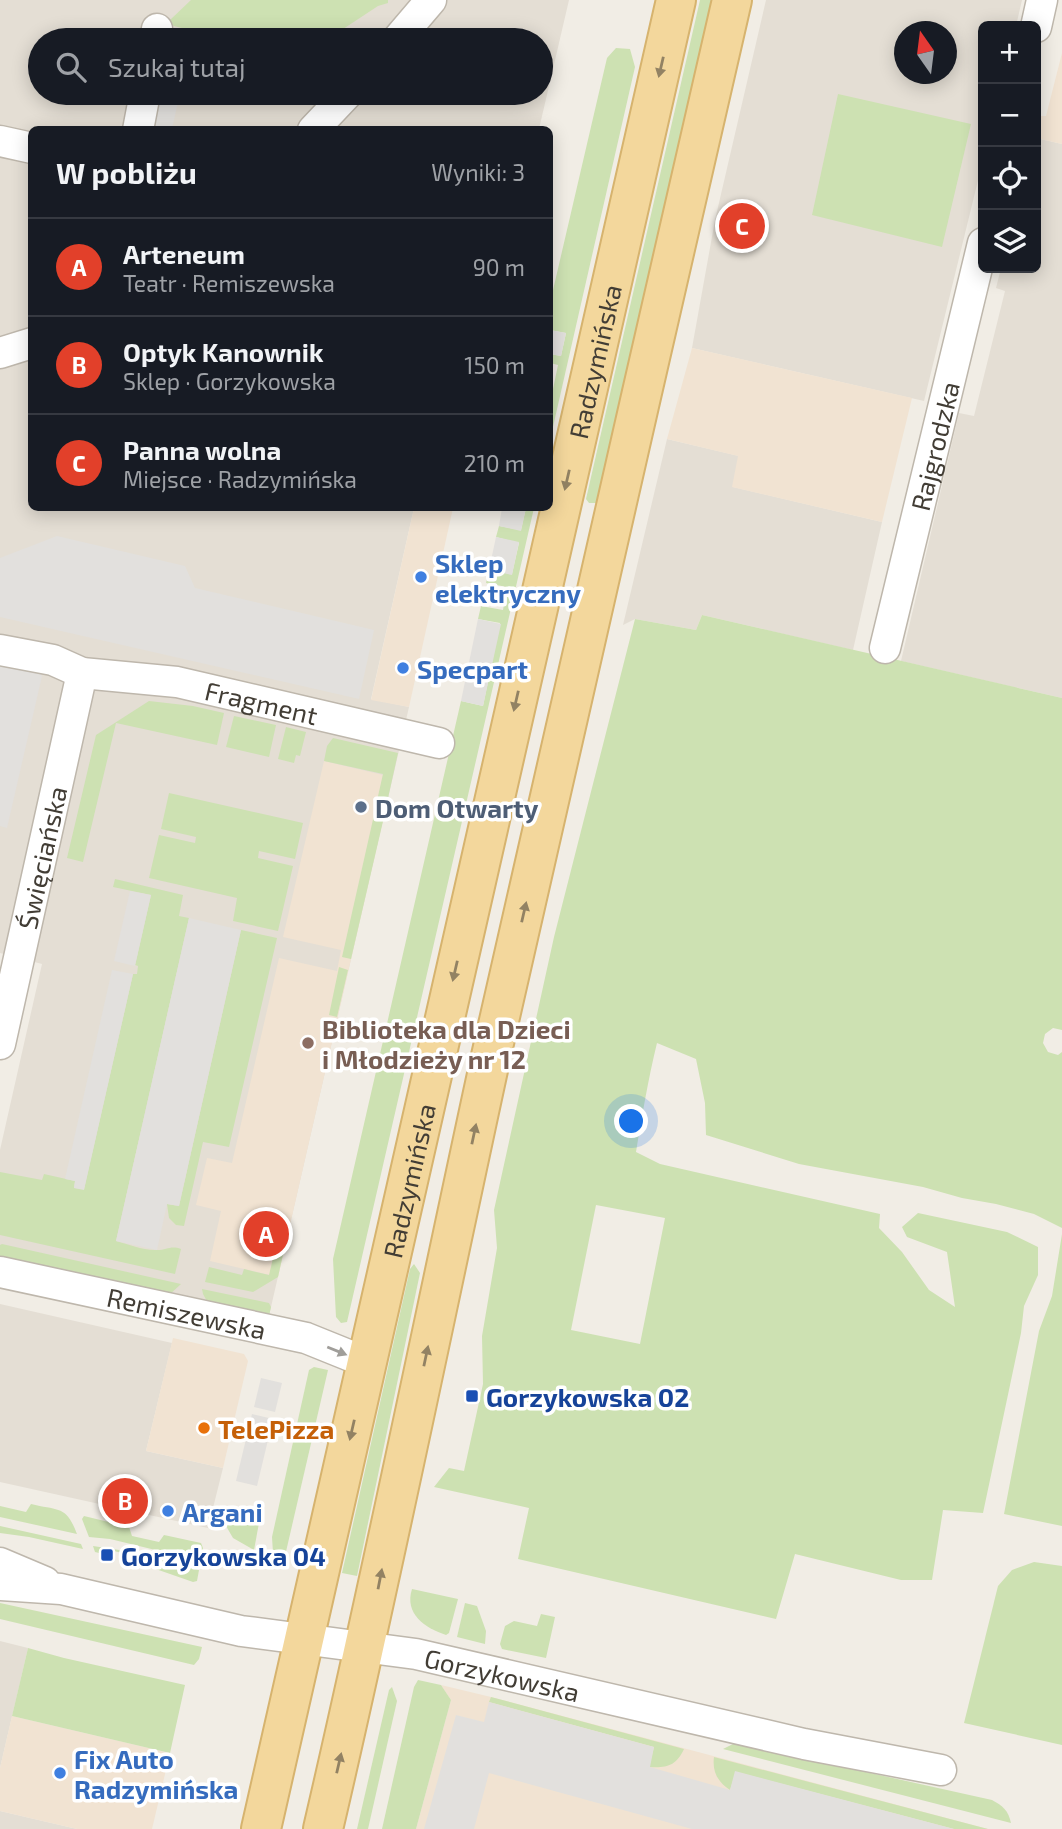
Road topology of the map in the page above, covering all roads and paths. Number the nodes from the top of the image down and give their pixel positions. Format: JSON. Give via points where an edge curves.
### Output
{"nodes":[{"id":1,"x":431,"y":0,"type":"edge"},
{"id":2,"x":676,"y":0,"type":"edge"},
{"id":3,"x":732,"y":0,"type":"edge"},
{"id":4,"x":1042,"y":0,"type":"edge"},
{"id":5,"x":1037,"y":21,"type":"edge"},
{"id":6,"x":407,"y":28,"type":"edge"},
{"id":7,"x":143,"y":105,"type":"edge"},
{"id":8,"x":337,"y":105,"type":"edge"},
{"id":9,"x":139,"y":126,"type":"edge"},
{"id":10,"x":317,"y":126,"type":"edge"},
{"id":11,"x":0,"y":141,"type":"edge"},
{"id":12,"x":28,"y":147,"type":"edge"},
{"id":13,"x":978,"y":264,"type":"edge"},
{"id":14,"x":28,"y":344,"type":"edge"},
{"id":15,"x":0,"y":353,"type":"edge"},
{"id":16,"x":885,"y":648,"type":"dead end"},
{"id":17,"x":0,"y":650,"type":"edge"},
{"id":18,"x":82,"y":673,"type":"junction"},
{"id":19,"x":439,"y":743,"type":"dead end"},
{"id":20,"x":9,"y":970,"type":"edge"},
{"id":21,"x":0,"y":1044,"type":"edge"},
{"id":22,"x":395,"y":1241,"type":"junction"},
{"id":23,"x":448,"y":1252,"type":"junction"},
{"id":24,"x":0,"y":1272,"type":"edge"},
{"id":25,"x":368,"y":1363,"type":"junction"},
{"id":26,"x":0,"y":1563,"type":"edge"},
{"id":27,"x":0,"y":1586,"type":"edge"},
{"id":28,"x":61,"y":1589,"type":"junction"},
{"id":29,"x":303,"y":1638,"type":"junction"},
{"id":30,"x":366,"y":1646,"type":"junction"},
{"id":31,"x":941,"y":1770,"type":"dead end"},
{"id":32,"x":261,"y":1829,"type":"edge"},
{"id":33,"x":323,"y":1829,"type":"edge"}],
"edges":[{"from":1,"to":6,"type":"street"},
{"from":2,"to":22,"type":"main road","name":"Radzymińska","one_way":true},
{"from":23,"to":3,"type":"main road","name":"Radzymińska","one_way":true},
{"from":4,"to":5,"type":"street"},
{"from":7,"to":9,"type":"street"},
{"from":8,"to":10,"type":"street"},
{"from":11,"to":12,"type":"street"},
{"from":13,"to":16,"type":"street","name":"Rajgrodzka"},
{"from":14,"to":15,"type":"street"},
{"from":17,"to":18,"type":"street","name":"Fragment","via":[[53,660]]},
{"from":18,"to":19,"type":"street","name":"Fragment","via":[[177,682]]},
{"from":18,"to":20,"type":"street","name":"Święciańska"},
{"from":20,"to":21,"type":"street","name":"Święciańska"},
{"from":22,"to":23,"type":"main road"},
{"from":22,"to":25,"type":"main road","name":"Radzymińska"},
{"from":30,"to":23,"type":"main road","name":"Radzymińska","one_way":true},
{"from":24,"to":25,"type":"street","name":"Remiszewska","one_way":true,"via":[[306,1338]]},
{"from":25,"to":29,"type":"main road","name":"Radzymińska","one_way":true},
{"from":26,"to":28,"type":"street","name":"Gorzykowska"},
{"from":27,"to":28,"type":"street","name":"Gorzykowska"},
{"from":28,"to":29,"type":"street","name":"Gorzykowska","via":[[241,1631]]},
{"from":29,"to":30,"type":"street","name":"Gorzykowska"},
{"from":29,"to":32,"type":"main road","name":"Radzymińska"},
{"from":30,"to":31,"type":"street","name":"Gorzykowska"},
{"from":33,"to":30,"type":"main road","name":"Radzymińska","one_way":true}]}
